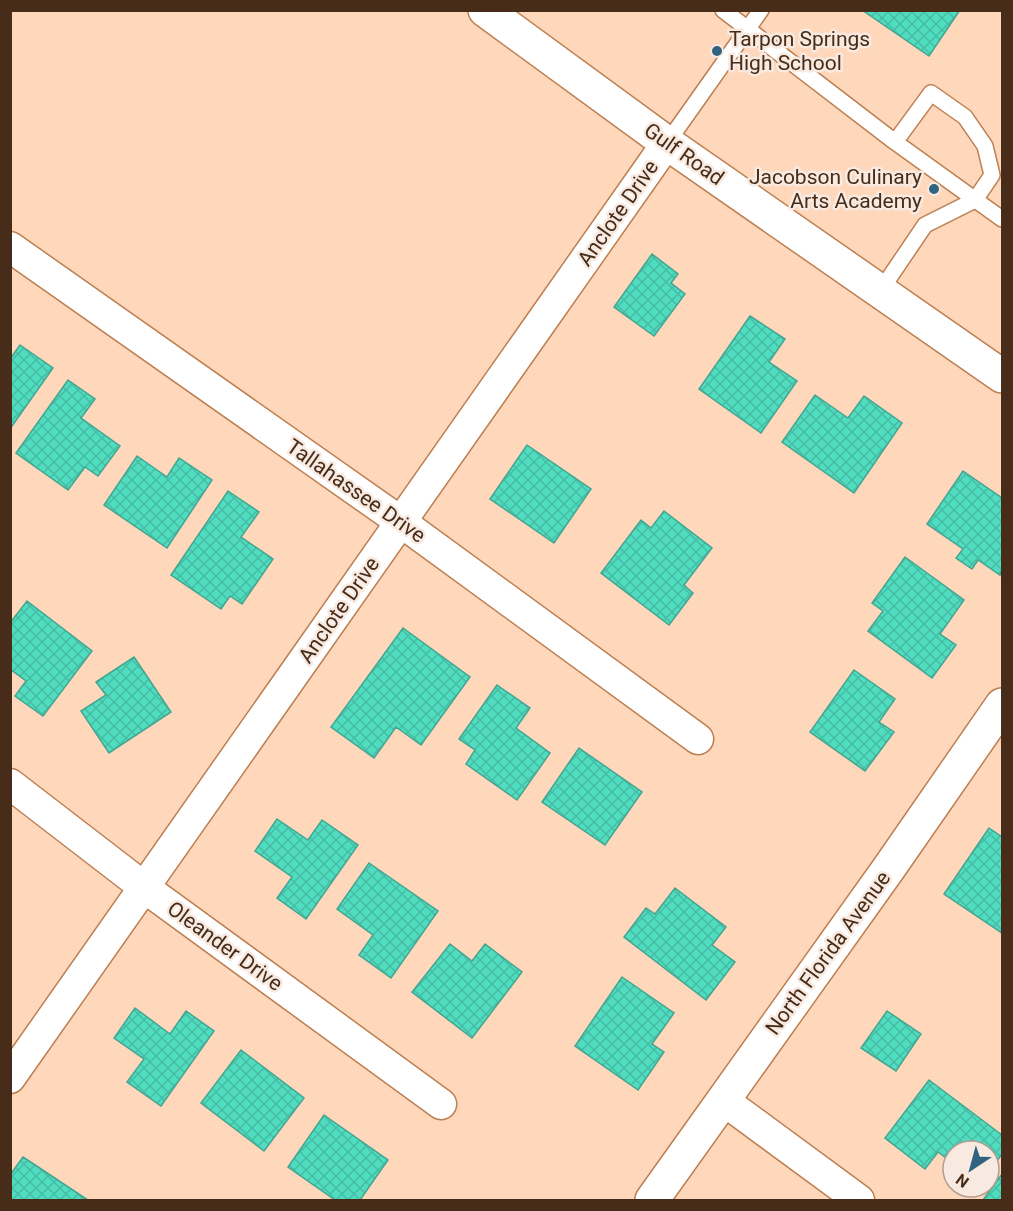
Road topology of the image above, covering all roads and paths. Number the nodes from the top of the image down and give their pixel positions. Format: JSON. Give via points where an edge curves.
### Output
{"nodes":[{"id":1,"x":485,"y":10,"type":"edge"},
{"id":2,"x":723,"y":10,"type":"edge"},
{"id":3,"x":761,"y":10,"type":"edge"},
{"id":4,"x":748,"y":29,"type":"junction"},
{"id":5,"x":895,"y":142,"type":"junction"},
{"id":6,"x":667,"y":143,"type":"junction"},
{"id":7,"x":975,"y":200,"type":"junction"},
{"id":8,"x":1002,"y":219,"type":"edge"},
{"id":9,"x":10,"y":247,"type":"edge"},
{"id":10,"x":881,"y":290,"type":"junction"},
{"id":11,"x":1002,"y":376,"type":"edge"},
{"id":12,"x":401,"y":522,"type":"junction"},
{"id":13,"x":1001,"y":711,"type":"edge"},
{"id":14,"x":698,"y":739,"type":"dead end"},
{"id":15,"x":10,"y":784,"type":"edge"},
{"id":16,"x":145,"y":888,"type":"junction"},
{"id":17,"x":10,"y":1078,"type":"edge"},
{"id":18,"x":723,"y":1101,"type":"junction"},
{"id":19,"x":441,"y":1104,"type":"dead end"},
{"id":20,"x":652,"y":1200,"type":"edge"},
{"id":21,"x":859,"y":1200,"type":"edge"}],
"edges":[{"from":1,"to":6,"type":"street","name":"Gulf Road"},
{"from":2,"to":4,"type":"lane"},
{"from":3,"to":4,"type":"lane"},
{"from":4,"to":5,"type":"lane"},
{"from":4,"to":6,"type":"lane"},
{"from":5,"to":7,"type":"lane"},
{"from":5,"to":7,"type":"lane","via":[[931,93],[957,111],[985,146],[992,175]]},
{"from":6,"to":10,"type":"street","name":"Gulf Road"},
{"from":6,"to":12,"type":"street","name":"Anclote Drive"},
{"from":7,"to":8,"type":"lane"},
{"from":7,"to":10,"type":"lane","via":[[925,225]]},
{"from":9,"to":12,"type":"street","name":"Tallahassee Drive"},
{"from":10,"to":11,"type":"street","name":"Gulf Road"},
{"from":12,"to":14,"type":"street","name":"Tallahassee Drive"},
{"from":12,"to":16,"type":"street","name":"Anclote Drive"},
{"from":13,"to":18,"type":"street","name":"North Florida Avenue"},
{"from":15,"to":16,"type":"street","name":"Oleander Drive"},
{"from":16,"to":17,"type":"street","name":"Anclote Drive"},
{"from":16,"to":19,"type":"street","name":"Oleander Drive"},
{"from":18,"to":20,"type":"street","name":"North Florida Avenue"},
{"from":18,"to":21,"type":"street"}]}
